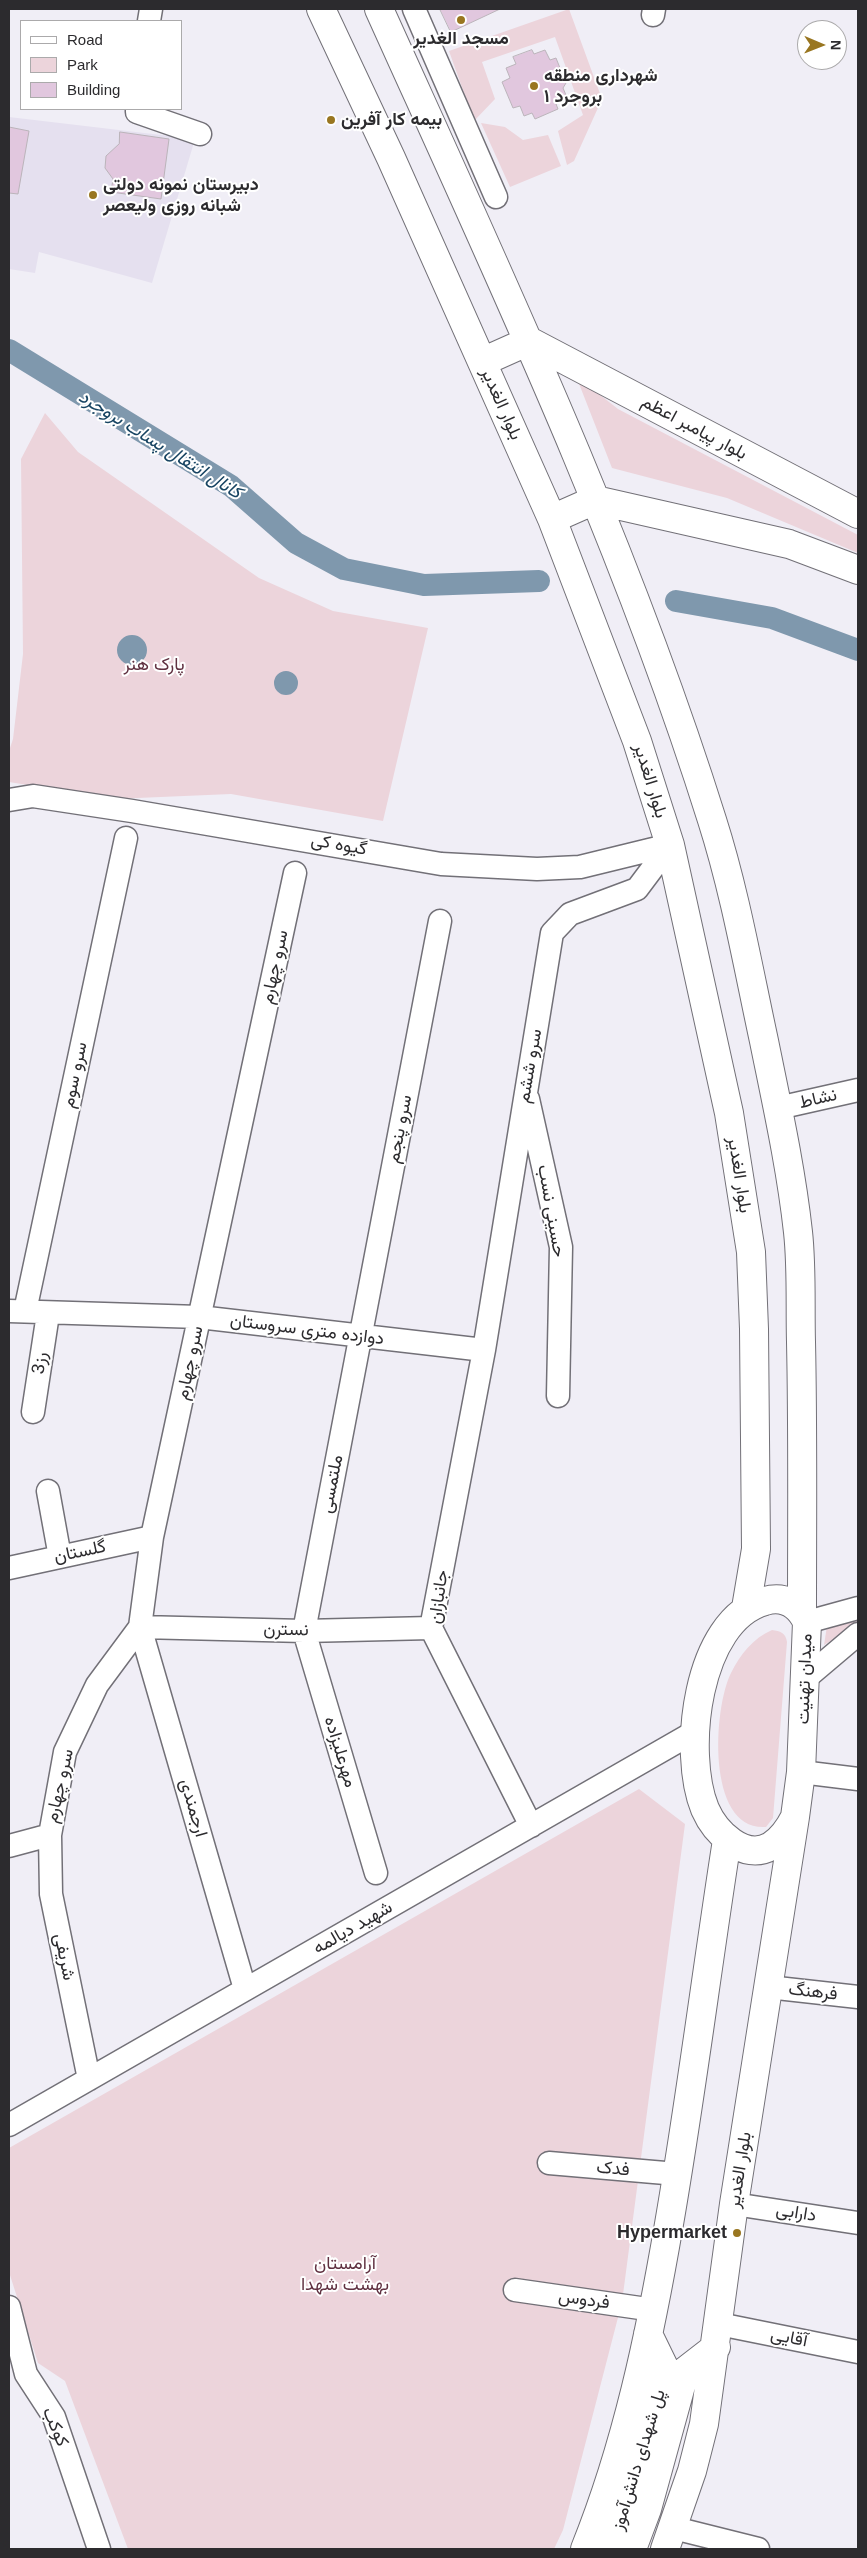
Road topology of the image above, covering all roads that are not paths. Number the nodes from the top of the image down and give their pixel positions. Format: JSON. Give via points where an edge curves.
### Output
{"nodes":[{"id":1,"x":321,"y":9,"type":"edge"},
{"id":2,"x":379,"y":9,"type":"edge"},
{"id":3,"x":414,"y":9,"type":"edge"},
{"id":4,"x":137,"y":110,"type":"edge"},
{"id":5,"x":200,"y":134,"type":"dead end"},
{"id":6,"x":496,"y":197,"type":"dead end"},
{"id":7,"x":529,"y":341,"type":"junction"},
{"id":8,"x":482,"y":362,"type":"junction"},
{"id":9,"x":595,"y":500,"type":"junction"},
{"id":10,"x":858,"y":514,"type":"edge"},
{"id":11,"x":552,"y":519,"type":"junction"},
{"id":12,"x":858,"y":570,"type":"edge"},
{"id":13,"x":9,"y":800,"type":"edge"},
{"id":14,"x":126,"y":838,"type":"dead end"},
{"id":15,"x":670,"y":845,"type":"junction"},
{"id":16,"x":295,"y":873,"type":"dead end"},
{"id":17,"x":440,"y":921,"type":"dead end"},
{"id":18,"x":526,"y":1088,"type":"junction"},
{"id":19,"x":858,"y":1090,"type":"edge"},
{"id":20,"x":778,"y":1108,"type":"junction"},
{"id":21,"x":17,"y":1311,"type":"edge"},
{"id":22,"x":48,"y":1314,"type":"junction"},
{"id":23,"x":200,"y":1317,"type":"junction"},
{"id":24,"x":360,"y":1337,"type":"junction"},
{"id":25,"x":484,"y":1350,"type":"junction"},
{"id":26,"x":558,"y":1396,"type":"dead end"},
{"id":27,"x":32,"y":1412,"type":"dead end"},
{"id":28,"x":48,"y":1491,"type":"dead end"},
{"id":29,"x":152,"y":1537,"type":"junction"},
{"id":30,"x":60,"y":1557,"type":"junction"},
{"id":31,"x":9,"y":1568,"type":"edge"},
{"id":32,"x":746,"y":1608,"type":"junction"},
{"id":33,"x":858,"y":1608,"type":"edge"},
{"id":34,"x":805,"y":1617,"type":"junction"},
{"id":35,"x":140,"y":1627,"type":"junction"},
{"id":36,"x":431,"y":1628,"type":"junction"},
{"id":37,"x":304,"y":1630,"type":"junction"},
{"id":38,"x":858,"y":1634,"type":"edge"},
{"id":39,"x":806,"y":1678,"type":"junction"},
{"id":40,"x":696,"y":1731,"type":"junction"},
{"id":41,"x":801,"y":1772,"type":"junction"},
{"id":42,"x":858,"y":1779,"type":"edge"},
{"id":43,"x":795,"y":1817,"type":"junction"},
{"id":44,"x":531,"y":1826,"type":"junction"},
{"id":45,"x":50,"y":1835,"type":"junction"},
{"id":46,"x":727,"y":1840,"type":"junction"},
{"id":47,"x":9,"y":1846,"type":"edge"},
{"id":48,"x":376,"y":1873,"type":"dead end"},
{"id":49,"x":768,"y":1987,"type":"junction"},
{"id":50,"x":245,"y":1990,"type":"junction"},
{"id":51,"x":858,"y":1997,"type":"edge"},
{"id":52,"x":89,"y":2079,"type":"junction"},
{"id":53,"x":9,"y":2125,"type":"edge"},
{"id":54,"x":549,"y":2163,"type":"dead end"},
{"id":55,"x":677,"y":2174,"type":"junction"},
{"id":56,"x":734,"y":2204,"type":"junction"},
{"id":57,"x":858,"y":2223,"type":"edge"},
{"id":58,"x":515,"y":2290,"type":"dead end"},
{"id":59,"x":9,"y":2307,"type":"edge"},
{"id":60,"x":651,"y":2322,"type":"junction"},
{"id":61,"x":717,"y":2336,"type":"junction"},
{"id":62,"x":858,"y":2352,"type":"edge"},
{"id":63,"x":675,"y":2371,"type":"junction"},
{"id":64,"x":670,"y":2539,"type":"edge"},
{"id":65,"x":100,"y":2549,"type":"edge"},
{"id":66,"x":584,"y":2549,"type":"edge"},
{"id":67,"x":610,"y":2549,"type":"edge"},
{"id":68,"x":632,"y":2549,"type":"edge"},
{"id":69,"x":758,"y":2549,"type":"edge"}],
"edges":[{"from":1,"to":8,"type":"main road","name":"بلوار الغدیر"},
{"from":2,"to":7,"type":"main road"},
{"from":3,"to":6,"type":"street"},
{"from":4,"to":5,"type":"street"},
{"from":7,"to":8,"type":"main road"},
{"from":7,"to":9,"type":"main road"},
{"from":7,"to":10,"type":"main road","name":"بلوار پیامبر اعظم"},
{"from":8,"to":11,"type":"main road","name":"بلوار الغدیر"},
{"from":9,"to":11,"type":"main road"},
{"from":9,"to":12,"type":"main road","via":[[789,544]]},
{"from":9,"to":20,"type":"main road","via":[[662,673],[714,824]]},
{"from":11,"to":15,"type":"main road","name":"بلوار الغدیر","via":[[637,741]]},
{"from":13,"to":15,"type":"street","name":"گیوه کی","via":[[33,796],[132,810],[442,864],[537,869],[580,867]]},
{"from":14,"to":21,"type":"street","name":"سرو سوم"},
{"from":15,"to":18,"type":"street","name":"سرو ششم","via":[[636,889],[570,914],[552,933]]},
{"from":15,"to":32,"type":"main road","name":"بلوار الغدیر","via":[[729,1113],[750,1252],[756,1549]]},
{"from":16,"to":23,"type":"street","name":"سرو چهارم"},
{"from":17,"to":24,"type":"street","name":"سرو پنجم"},
{"from":18,"to":25,"type":"street","name":"سرو ششم"},
{"from":18,"to":26,"type":"street","name":"حسینی نسب","via":[[561,1247]]},
{"from":19,"to":20,"type":"street","name":"نشاط"},
{"from":20,"to":34,"type":"main road","via":[[799,1238]]},
{"from":21,"to":22,"type":"street","name":"دوازده متری سروستان"},
{"from":22,"to":23,"type":"street","name":"دوازده متری سروستان"},
{"from":22,"to":27,"type":"street","name":"رز3"},
{"from":23,"to":24,"type":"street","name":"دوازده متری سروستان"},
{"from":23,"to":29,"type":"street","name":"سرو چهارم"},
{"from":24,"to":25,"type":"street","name":"دوازده متری سروستان"},
{"from":24,"to":37,"type":"street","name":"ملتمسی"},
{"from":25,"to":36,"type":"street","name":"جانبازان"},
{"from":28,"to":30,"type":"street"},
{"from":29,"to":30,"type":"street","name":"گلستان"},
{"from":29,"to":35,"type":"street","name":"سرو چهارم"},
{"from":30,"to":31,"type":"street","name":"گلستان"},
{"from":32,"to":34,"type":"main road","name":"میدان تهنیت","via":[[769,1599],[784,1600],[797,1606]]},
{"from":32,"to":40,"type":"main road","name":"میدان تهنیت","via":[[728,1626],[706,1667]]},
{"from":33,"to":34,"type":"street"},
{"from":34,"to":39,"type":"main road","name":"میدان تهنیت"},
{"from":35,"to":37,"type":"street","name":"نسترن"},
{"from":35,"to":45,"type":"street","name":"سرو چهارم","via":[[96,1685],[65,1752]]},
{"from":35,"to":50,"type":"street","name":"ارجمندی"},
{"from":36,"to":37,"type":"street","name":"نسترن"},
{"from":36,"to":44,"type":"street","name":"جانبازان"},
{"from":37,"to":48,"type":"street","name":"مهرعلیزاده"},
{"from":38,"to":39,"type":"street"},
{"from":39,"to":41,"type":"main road","name":"میدان تهنیت"},
{"from":40,"to":44,"type":"street","name":"شهید دیالمه"},
{"from":40,"to":46,"type":"main road","name":"میدان تهنیت","via":[[701,1797],[709,1817]]},
{"from":41,"to":42,"type":"street"},
{"from":41,"to":43,"type":"main road","name":"میدان تهنیت"},
{"from":43,"to":46,"type":"main road","name":"میدان تهنیت","via":[[780,1840],[769,1847],[759,1850],[746,1848]]},
{"from":43,"to":49,"type":"main road","name":"بلوار الغدیر"},
{"from":44,"to":50,"type":"street","name":"شهید دیالمه"},
{"from":45,"to":47,"type":"street"},
{"from":45,"to":52,"type":"street","name":"شریفی","via":[[52,1894]]},
{"from":46,"to":55,"type":"main road"},
{"from":49,"to":51,"type":"street","name":"فرهنگ"},
{"from":49,"to":56,"type":"main road","name":"بلوار الغدیر"},
{"from":50,"to":52,"type":"street","name":"شهید دیالمه"},
{"from":52,"to":53,"type":"street","name":"شهید دیالمه"},
{"from":54,"to":55,"type":"street","name":"فدک"},
{"from":55,"to":60,"type":"main road"},
{"from":56,"to":57,"type":"street","name":"دارابی"},
{"from":56,"to":61,"type":"main road","name":"بلوار الغدیر"},
{"from":58,"to":60,"type":"street","name":"فردوس"},
{"from":59,"to":65,"type":"street","name":"کوکب","via":[[26,2374],[54,2418]]},
{"from":60,"to":63,"type":"main road"},
{"from":60,"to":66,"type":"main road","via":[[615,2465]]},
{"from":61,"to":62,"type":"street","name":"آقایی"},
{"from":61,"to":63,"type":"main road"},
{"from":61,"to":64,"type":"main road","name":"بلوار الغدیر","via":[[704,2424]]},
{"from":63,"to":67,"type":"main road","name":"پل شهدای دانش‌آموز"},
{"from":63,"to":68,"type":"main road","name":"پل شهدای دانش‌آموز","via":[[647,2509]]},
{"from":64,"to":69,"type":"street"}]}
